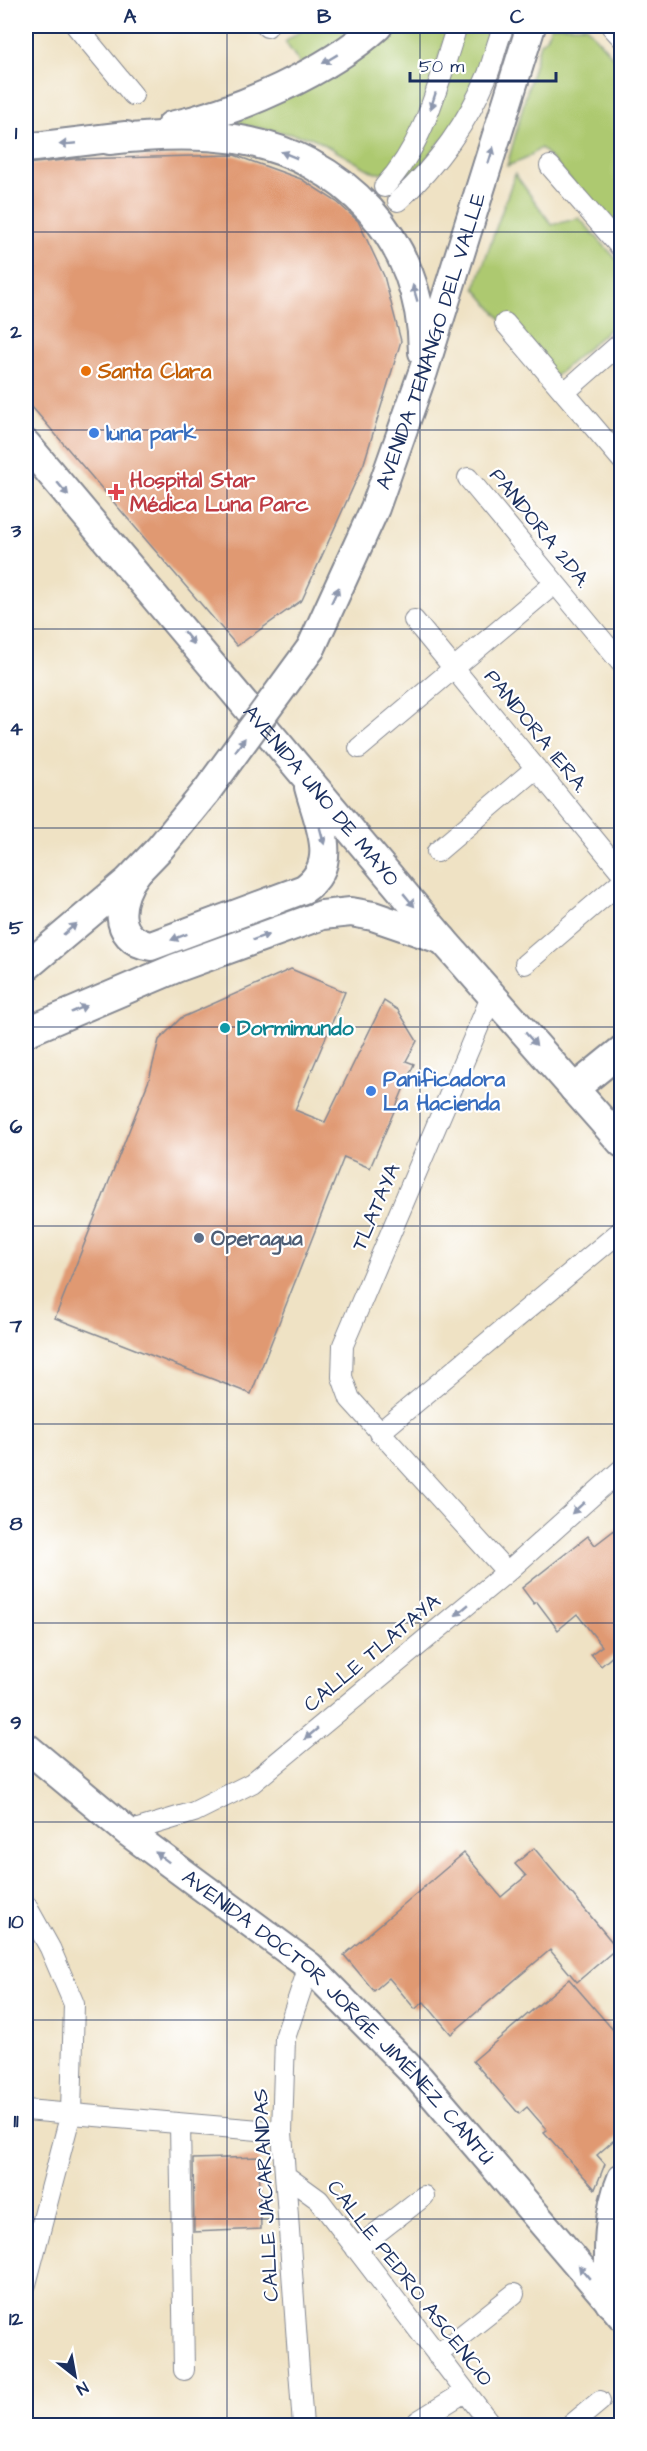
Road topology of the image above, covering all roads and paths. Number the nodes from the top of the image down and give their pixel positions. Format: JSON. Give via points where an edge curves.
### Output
{"nodes":[{"id":1,"x":75,"y":26,"type":"edge"},
{"id":2,"x":378,"y":26,"type":"edge"},
{"id":3,"x":457,"y":26,"type":"edge"},
{"id":4,"x":504,"y":26,"type":"edge"},
{"id":5,"x":531,"y":26,"type":"edge"},
{"id":6,"x":611,"y":26,"type":"edge"},
{"id":7,"x":621,"y":38,"type":"edge"},
{"id":8,"x":133,"y":95,"type":"dead end"},
{"id":9,"x":109,"y":140,"type":"junction"},
{"id":10,"x":26,"y":148,"type":"edge"},
{"id":11,"x":550,"y":166,"type":"dead end"},
{"id":12,"x":621,"y":249,"type":"edge"},
{"id":13,"x":505,"y":323,"type":"dead end"},
{"id":14,"x":621,"y":342,"type":"edge"},
{"id":15,"x":423,"y":372,"type":"junction"},
{"id":16,"x":565,"y":392,"type":"junction"},
{"id":17,"x":26,"y":444,"type":"edge"},
{"id":18,"x":621,"y":460,"type":"edge"},
{"id":19,"x":468,"y":478,"type":"dead end"},
{"id":20,"x":554,"y":584,"type":"junction"},
{"id":21,"x":414,"y":620,"type":"dead end"},
{"id":22,"x":621,"y":664,"type":"edge"},
{"id":23,"x":454,"y":668,"type":"junction"},
{"id":24,"x":359,"y":748,"type":"dead end"},
{"id":25,"x":536,"y":768,"type":"junction"},
{"id":26,"x":307,"y":780,"type":"junction"},
{"id":27,"x":437,"y":852,"type":"dead end"},
{"id":28,"x":137,"y":872,"type":"junction"},
{"id":29,"x":621,"y":873,"type":"edge"},
{"id":30,"x":621,"y":882,"type":"edge"},
{"id":31,"x":443,"y":940,"type":"junction"},
{"id":32,"x":525,"y":964,"type":"dead end"},
{"id":33,"x":26,"y":967,"type":"edge"},
{"id":34,"x":492,"y":995,"type":"junction"},
{"id":35,"x":26,"y":1032,"type":"edge"},
{"id":36,"x":621,"y":1050,"type":"edge"},
{"id":37,"x":574,"y":1089,"type":"junction"},
{"id":38,"x":621,"y":1143,"type":"edge"},
{"id":39,"x":621,"y":1230,"type":"edge"},
{"id":40,"x":379,"y":1433,"type":"junction"},
{"id":41,"x":621,"y":1469,"type":"edge"},
{"id":42,"x":507,"y":1572,"type":"junction"},
{"id":43,"x":26,"y":1747,"type":"edge"},
{"id":44,"x":128,"y":1832,"type":"junction"},
{"id":45,"x":26,"y":1905,"type":"edge"},
{"id":46,"x":309,"y":1966,"type":"junction"},
{"id":47,"x":26,"y":2110,"type":"edge"},
{"id":48,"x":71,"y":2113,"type":"junction"},
{"id":49,"x":180,"y":2124,"type":"junction"},
{"id":50,"x":282,"y":2132,"type":"junction"},
{"id":51,"x":286,"y":2176,"type":"junction"},
{"id":52,"x":621,"y":2178,"type":"edge"},
{"id":53,"x":424,"y":2196,"type":"dead end"},
{"id":54,"x":357,"y":2249,"type":"junction"},
{"id":55,"x":26,"y":2284,"type":"edge"},
{"id":56,"x":514,"y":2294,"type":"dead end"},
{"id":57,"x":616,"y":2310,"type":"edge"},
{"id":58,"x":437,"y":2355,"type":"junction"},
{"id":59,"x":184,"y":2370,"type":"dead end"},
{"id":60,"x":465,"y":2392,"type":"junction"},
{"id":61,"x":600,"y":2401,"type":"dead end"},
{"id":62,"x":418,"y":2421,"type":"dead end"},
{"id":63,"x":303,"y":2426,"type":"edge"},
{"id":64,"x":492,"y":2426,"type":"edge"},
{"id":65,"x":570,"y":2426,"type":"edge"}],
"edges":[{"from":1,"to":8,"type":"street"},
{"from":2,"to":9,"type":"main road","one_way":true,"via":[[282,87],[206,118]]},
{"from":3,"to":4,"type":"street","one_way":true,"via":[[419,138],[400,169],[391,194],[428,170],[463,122],[489,72]]},
{"from":15,"to":5,"type":"main road","name":"AVENIDA TENANGO DEL VALLE","one_way":true},
{"from":6,"to":7,"type":"street"},
{"from":9,"to":10,"type":"main road","one_way":true},
{"from":15,"to":9,"type":"main road","one_way":true,"via":[[419,307],[406,265],[383,226],[353,192],[309,163],[236,140],[177,135]]},
{"from":11,"to":12,"type":"street"},
{"from":13,"to":16,"type":"street"},
{"from":14,"to":16,"type":"street"},
{"from":28,"to":15,"type":"main road","name":"AVENIDA TENANGO DEL VALLE","one_way":true,"bridge":true,"via":[[206,792],[311,648],[375,508]]},
{"from":16,"to":18,"type":"street"},
{"from":17,"to":26,"type":"main road","name":"AVENIDA UNO DE MAYO","one_way":true},
{"from":19,"to":20,"type":"street","name":"PANDORA 2DA."},
{"from":20,"to":22,"type":"street","name":"PANDORA 2DA."},
{"from":20,"to":23,"type":"street"},
{"from":21,"to":23,"type":"street","name":"PANDORA 1ERA."},
{"from":23,"to":24,"type":"street"},
{"from":23,"to":25,"type":"street","name":"PANDORA 1ERA."},
{"from":25,"to":27,"type":"street"},
{"from":25,"to":29,"type":"street","name":"PANDORA 1ERA."},
{"from":26,"to":28,"type":"main road","one_way":true,"via":[[326,850],[320,873],[304,889],[152,946],[132,938],[121,922],[122,901]]},
{"from":26,"to":31,"type":"main road","name":"AVENIDA UNO DE MAYO","one_way":true},
{"from":33,"to":28,"type":"main road","one_way":true},
{"from":30,"to":32,"type":"street"},
{"from":31,"to":34,"type":"main road","name":"AVENIDA UNO DE MAYO"},
{"from":35,"to":31,"type":"main road","one_way":true,"via":[[176,968],[322,915],[351,912],[373,916]]},
{"from":34,"to":37,"type":"main road","name":"AVENIDA UNO DE MAYO","one_way":true},
{"from":34,"to":40,"type":"street","name":"TLATAYA","via":[[343,1345],[342,1377],[350,1399]]},
{"from":36,"to":37,"type":"main road"},
{"from":37,"to":38,"type":"main road","name":"AVENIDA UNO DE MAYO"},
{"from":39,"to":40,"type":"street"},
{"from":40,"to":42,"type":"street","name":"TLATAYA"},
{"from":41,"to":42,"type":"street","name":"CALLE TLATAYA","one_way":true},
{"from":42,"to":44,"type":"street","name":"CALLE TLATAYA","one_way":true,"via":[[252,1783],[194,1812]]},
{"from":43,"to":44,"type":"main road","name":"AVENIDA DOCTOR JORGE JIMÉNEZ CANTÚ"},
{"from":46,"to":44,"type":"main road","name":"AVENIDA DOCTOR JORGE JIMÉNEZ CANTÚ","one_way":true},
{"from":45,"to":48,"type":"street","via":[[74,2004]]},
{"from":46,"to":50,"type":"street","name":"CALLE JACARANDAS","via":[[285,2038]]},
{"from":57,"to":46,"type":"main road","name":"AVENIDA DOCTOR JORGE JIMÉNEZ CANTÚ","one_way":true,"via":[[418,2078]]},
{"from":47,"to":48,"type":"street"},
{"from":48,"to":49,"type":"street"},
{"from":48,"to":55,"type":"street"},
{"from":49,"to":50,"type":"street"},
{"from":49,"to":59,"type":"street"},
{"from":50,"to":51,"type":"street","name":"CALLE JACARANDAS"},
{"from":51,"to":54,"type":"street","name":"CALLE PEDRO ASCENCIO","via":[[319,2200]]},
{"from":51,"to":63,"type":"street","name":"CALLE JACARANDAS"},
{"from":52,"to":57,"type":"main road","via":[[610,2222]]},
{"from":53,"to":54,"type":"street"},
{"from":54,"to":58,"type":"street","name":"CALLE PEDRO ASCENCIO"},
{"from":56,"to":58,"type":"street"},
{"from":58,"to":60,"type":"street","name":"CALLE PEDRO ASCENCIO"},
{"from":60,"to":62,"type":"street"},
{"from":60,"to":64,"type":"street","name":"CALLE PEDRO ASCENCIO"},
{"from":61,"to":65,"type":"street"}]}
